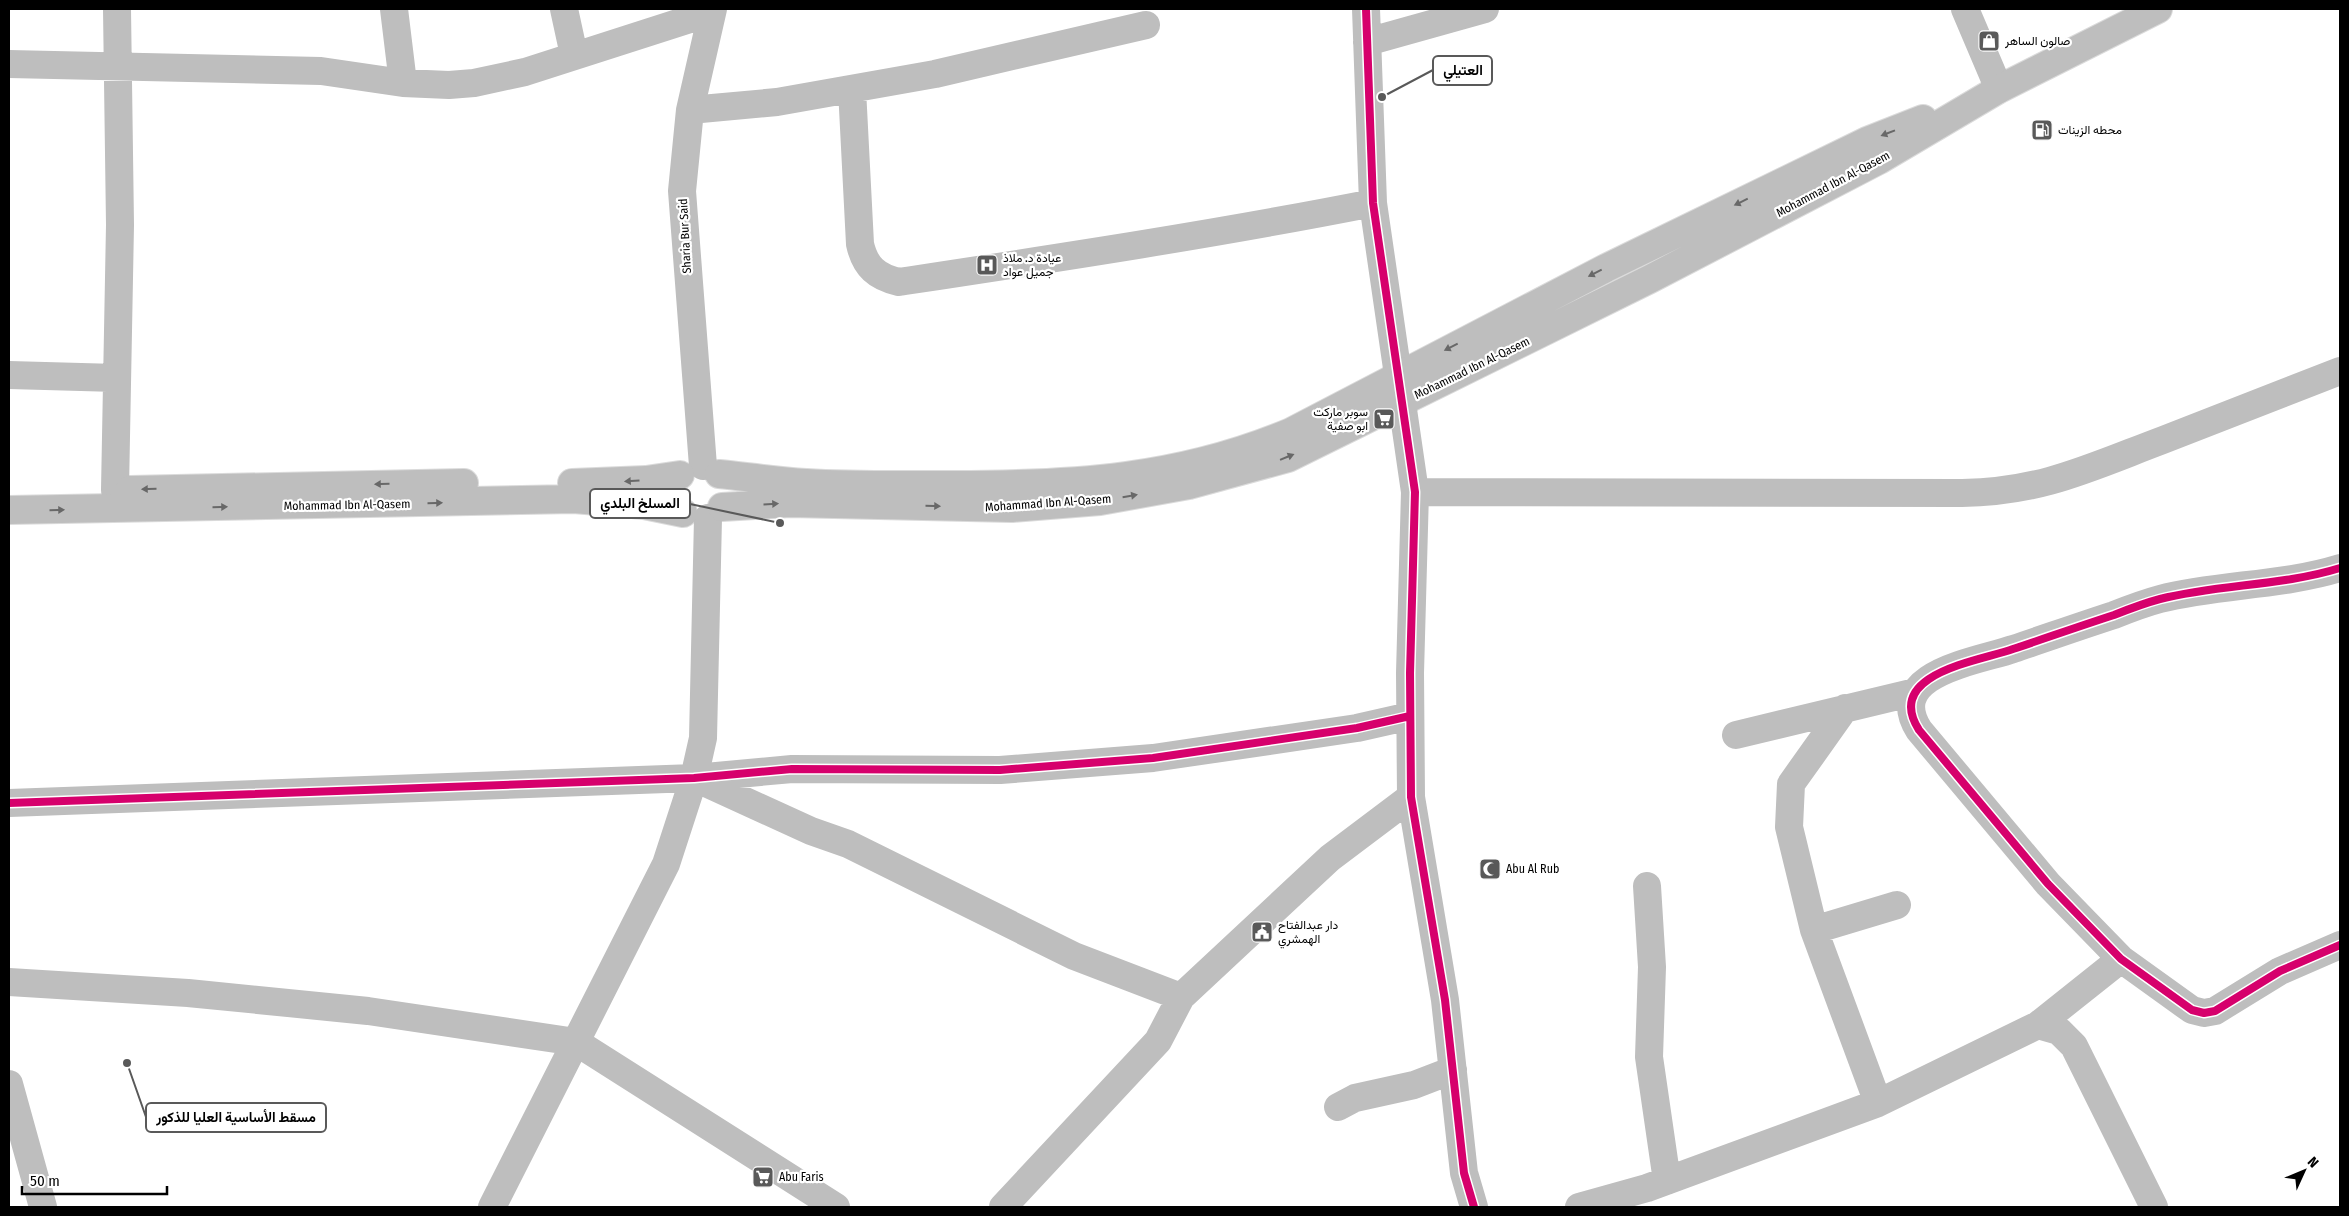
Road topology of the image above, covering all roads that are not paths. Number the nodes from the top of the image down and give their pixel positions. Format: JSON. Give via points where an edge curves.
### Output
{"nodes":[{"id":1,"x":117,"y":9,"type":"edge"},
{"id":2,"x":394,"y":9,"type":"edge"},
{"id":3,"x":564,"y":9,"type":"edge"},
{"id":4,"x":1366,"y":9,"type":"edge"},
{"id":5,"x":1485,"y":9,"type":"edge"},
{"id":6,"x":1965,"y":9,"type":"edge"},
{"id":7,"x":2158,"y":9,"type":"edge"},
{"id":8,"x":713,"y":10,"type":"edge"},
{"id":9,"x":1146,"y":25,"type":"dead end"},
{"id":10,"x":1367,"y":42,"type":"junction"},
{"id":11,"x":574,"y":55,"type":"junction"},
{"id":12,"x":9,"y":64,"type":"edge"},
{"id":13,"x":118,"y":66,"type":"junction"},
{"id":14,"x":403,"y":83,"type":"junction"},
{"id":15,"x":852,"y":89,"type":"junction"},
{"id":16,"x":1999,"y":89,"type":"junction"},
{"id":17,"x":690,"y":110,"type":"junction"},
{"id":18,"x":1373,"y":203,"type":"junction"},
{"id":19,"x":2340,"y":371,"type":"edge"},
{"id":20,"x":9,"y":375,"type":"edge"},
{"id":21,"x":1398,"y":375,"type":"junction"},
{"id":22,"x":117,"y":378,"type":"junction"},
{"id":23,"x":1401,"y":403,"type":"junction"},
{"id":24,"x":700,"y":472,"type":"junction"},
{"id":25,"x":115,"y":490,"type":"junction"},
{"id":26,"x":9,"y":492,"type":"edge"},
{"id":27,"x":1415,"y":492,"type":"junction"},
{"id":28,"x":9,"y":510,"type":"edge"},
{"id":29,"x":704,"y":513,"type":"junction"},
{"id":30,"x":2340,"y":568,"type":"edge"},
{"id":31,"x":1916,"y":692,"type":"junction"},
{"id":32,"x":1845,"y":708,"type":"junction"},
{"id":33,"x":1410,"y":716,"type":"junction"},
{"id":34,"x":1736,"y":736,"type":"dead end"},
{"id":35,"x":694,"y":778,"type":"junction"},
{"id":36,"x":1411,"y":797,"type":"junction"},
{"id":37,"x":9,"y":803,"type":"edge"},
{"id":38,"x":1647,"y":886,"type":"dead end"},
{"id":39,"x":1897,"y":905,"type":"dead end"},
{"id":40,"x":1814,"y":930,"type":"junction"},
{"id":41,"x":2340,"y":945,"type":"edge"},
{"id":42,"x":2121,"y":959,"type":"junction"},
{"id":43,"x":9,"y":982,"type":"edge"},
{"id":44,"x":1181,"y":997,"type":"junction"},
{"id":45,"x":2038,"y":1025,"type":"junction"},
{"id":46,"x":576,"y":1042,"type":"junction"},
{"id":47,"x":1453,"y":1070,"type":"junction"},
{"id":48,"x":9,"y":1084,"type":"edge"},
{"id":49,"x":1878,"y":1103,"type":"junction"},
{"id":50,"x":1338,"y":1106,"type":"dead end"},
{"id":51,"x":1667,"y":1181,"type":"junction"},
{"id":52,"x":42,"y":1207,"type":"edge"},
{"id":53,"x":492,"y":1207,"type":"edge"},
{"id":54,"x":836,"y":1207,"type":"edge"},
{"id":55,"x":1003,"y":1207,"type":"edge"},
{"id":56,"x":1474,"y":1207,"type":"edge"},
{"id":57,"x":1578,"y":1207,"type":"edge"},
{"id":58,"x":2154,"y":1207,"type":"edge"}],
"edges":[{"from":1,"to":13,"type":"street"},
{"from":2,"to":14,"type":"street"},
{"from":3,"to":11,"type":"street"},
{"from":4,"to":10,"type":"street"},
{"from":5,"to":10,"type":"street"},
{"from":6,"to":16,"type":"street"},
{"from":7,"to":16,"type":"street","name":"Mohammad Ibn Al-Qasem"},
{"from":8,"to":11,"type":"street"},
{"from":8,"to":17,"type":"street","name":"Sharia Bur Said"},
{"from":9,"to":15,"type":"street","via":[[935,74]]},
{"from":10,"to":18,"type":"street"},
{"from":11,"to":14,"type":"street","via":[[524,72],[474,83]]},
{"from":12,"to":13,"type":"street"},
{"from":13,"to":14,"type":"street","via":[[321,71]]},
{"from":13,"to":22,"type":"street","via":[[120,225]]},
{"from":15,"to":17,"type":"street","via":[[777,102]]},
{"from":15,"to":18,"type":"street","via":[[860,244],[867,264],[874,272],[899,282],[1127,248]]},
{"from":16,"to":21,"type":"street","name":"Mohammad Ibn Al-Qasem","one_way":true,"via":[[1867,141],[1606,268]]},
{"from":16,"to":23,"type":"street","name":"Mohammad Ibn Al-Qasem","via":[[1871,165]]},
{"from":17,"to":24,"type":"street","name":"Sharia Bur Said","via":[[682,191]]},
{"from":18,"to":21,"type":"street"},
{"from":19,"to":27,"type":"street","via":[[2093,469],[2056,481],[2008,490],[1962,493]]},
{"from":20,"to":22,"type":"street"},
{"from":21,"to":23,"type":"street"},
{"from":21,"to":24,"type":"street","name":"Mohammad Ibn Al-Qasem","via":[[1292,432],[1256,447],[1187,466],[1113,479],[897,485],[806,483]]},
{"from":22,"to":25,"type":"street"},
{"from":23,"to":27,"type":"street"},
{"from":29,"to":23,"type":"street","name":"Mohammad Ibn Al-Qasem","one_way":true,"via":[[790,503],[1012,508],[1100,501],[1189,485],[1288,458]]},
{"from":24,"to":25,"type":"street","name":"Mohammad Ibn Al-Qasem","one_way":true,"via":[[602,483]]},
{"from":24,"to":29,"type":"street","via":[[726,490]]},
{"from":24,"to":29,"type":"street","via":[[676,482],[674,499]]},
{"from":25,"to":26,"type":"street","name":"Mohammad Ibn Al-Qasem"},
{"from":27,"to":33,"type":"street"},
{"from":28,"to":29,"type":"street","name":"Mohammad Ibn Al-Qasem","one_way":true,"via":[[574,499]]},
{"from":29,"to":35,"type":"street","via":[[703,738]]},
{"from":30,"to":31,"type":"street","via":[[2317,575],[2160,599],[1937,673]]},
{"from":31,"to":32,"type":"street"},
{"from":31,"to":42,"type":"street","via":[[1912,714],[1919,730],[2048,884]]},
{"from":32,"to":34,"type":"street"},
{"from":32,"to":40,"type":"street","via":[[1791,784],[1789,828]]},
{"from":33,"to":35,"type":"street","via":[[1357,728],[1153,758],[1000,770],[792,769]]},
{"from":33,"to":36,"type":"street"},
{"from":35,"to":37,"type":"street"},
{"from":35,"to":44,"type":"street","via":[[811,831],[848,844],[1074,956]]},
{"from":35,"to":46,"type":"street","via":[[666,864]]},
{"from":36,"to":44,"type":"street","via":[[1330,858]]},
{"from":36,"to":47,"type":"street","via":[[1445,1000]]},
{"from":38,"to":51,"type":"street","via":[[1652,967],[1649,1057]]},
{"from":39,"to":40,"type":"street"},
{"from":40,"to":49,"type":"street"},
{"from":41,"to":42,"type":"street","via":[[2280,971],[2215,1011],[2204,1013],[2192,1010]]},
{"from":42,"to":45,"type":"street"},
{"from":43,"to":46,"type":"street","via":[[368,1011]]},
{"from":44,"to":55,"type":"street","via":[[1158,1042]]},
{"from":45,"to":49,"type":"street"},
{"from":45,"to":58,"type":"street","via":[[2059,1031],[2074,1046]]},
{"from":46,"to":53,"type":"street"},
{"from":46,"to":54,"type":"street"},
{"from":47,"to":50,"type":"street","via":[[1414,1085],[1356,1098]]},
{"from":47,"to":56,"type":"street","via":[[1464,1174]]},
{"from":48,"to":52,"type":"street"},
{"from":49,"to":51,"type":"street"},
{"from":51,"to":57,"type":"street"}]}
